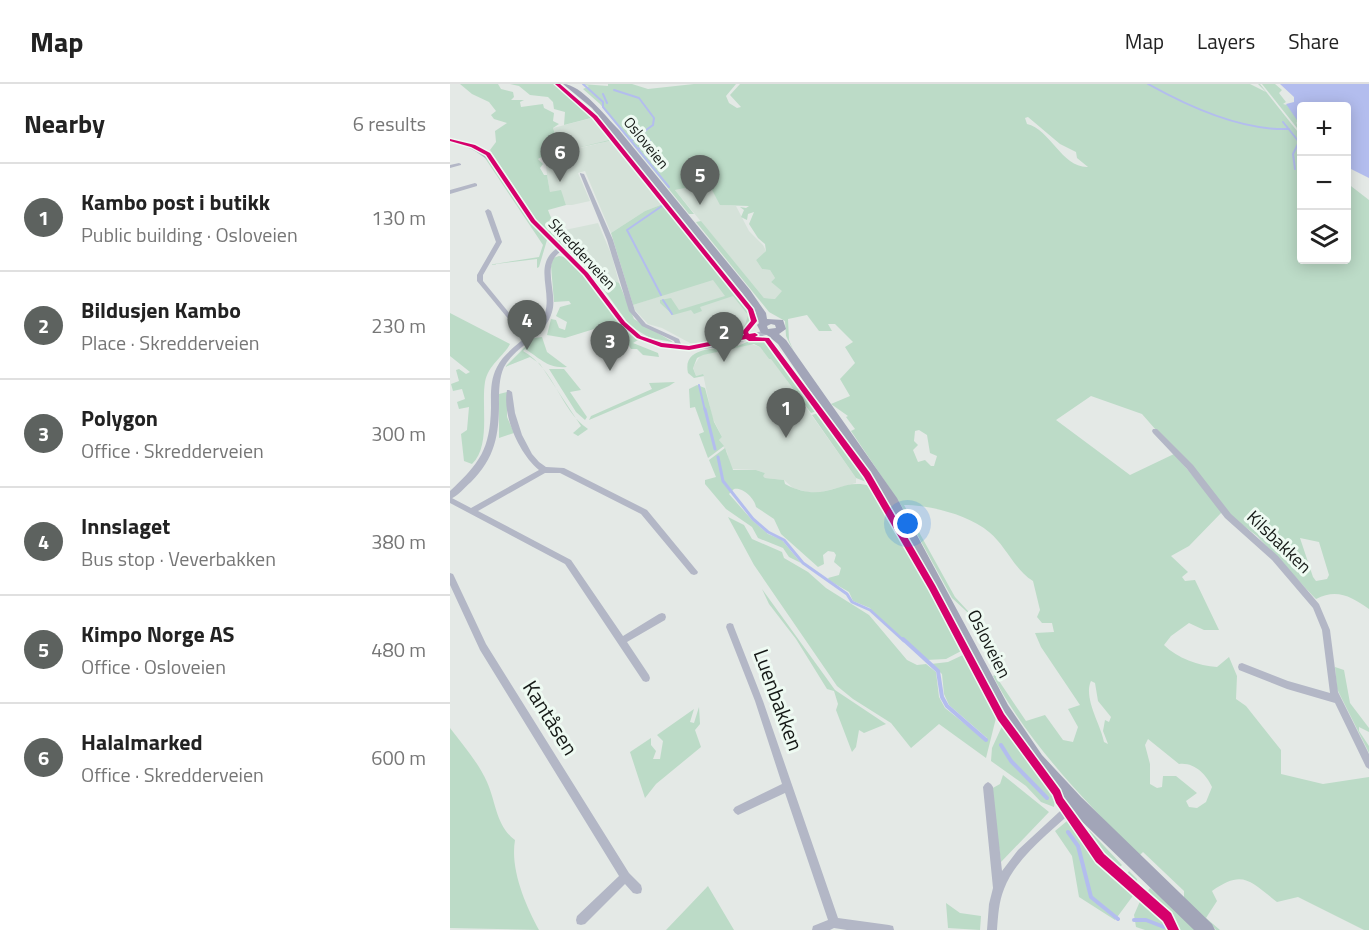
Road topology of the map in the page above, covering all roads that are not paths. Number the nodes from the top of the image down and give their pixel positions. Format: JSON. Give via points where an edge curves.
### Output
{"nodes":[{"id":1,"x":566,"y":84,"type":"edge"},
{"id":2,"x":450,"y":140,"type":"edge"},
{"id":3,"x":459,"y":164,"type":"dead end"},
{"id":4,"x":450,"y":167,"type":"edge"},
{"id":5,"x":582,"y":174,"type":"dead end"},
{"id":6,"x":475,"y":185,"type":"dead end"},
{"id":7,"x":450,"y":192,"type":"edge"},
{"id":8,"x":488,"y":211,"type":"dead end"},
{"id":9,"x":560,"y":249,"type":"junction"},
{"id":10,"x":541,"y":327,"type":"junction"},
{"id":11,"x":770,"y":328,"type":"junction"},
{"id":12,"x":679,"y":347,"type":"junction"},
{"id":13,"x":509,"y":392,"type":"dead end"},
{"id":14,"x":1155,"y":430,"type":"dead end"},
{"id":15,"x":544,"y":470,"type":"junction"},
{"id":16,"x":450,"y":498,"type":"edge"},
{"id":17,"x":472,"y":512,"type":"junction"},
{"id":18,"x":694,"y":572,"type":"dead end"},
{"id":19,"x":450,"y":576,"type":"edge"},
{"id":20,"x":662,"y":617,"type":"dead end"},
{"id":21,"x":730,"y":627,"type":"dead end"},
{"id":22,"x":622,"y":641,"type":"junction"},
{"id":23,"x":1242,"y":666,"type":"dead end"},
{"id":24,"x":646,"y":678,"type":"dead end"},
{"id":25,"x":1336,"y":699,"type":"junction"},
{"id":26,"x":1369,"y":764,"type":"edge"},
{"id":27,"x":788,"y":787,"type":"junction"},
{"id":28,"x":988,"y":787,"type":"dead end"},
{"id":29,"x":1075,"y":802,"type":"junction"},
{"id":30,"x":738,"y":810,"type":"dead end"},
{"id":31,"x":625,"y":877,"type":"junction"},
{"id":32,"x":999,"y":888,"type":"junction"},
{"id":33,"x":637,"y":889,"type":"dead end"},
{"id":34,"x":581,"y":920,"type":"dead end"},
{"id":35,"x":834,"y":923,"type":"junction"},
{"id":36,"x":817,"y":930,"type":"edge"},
{"id":37,"x":889,"y":930,"type":"edge"},
{"id":38,"x":992,"y":930,"type":"edge"},
{"id":39,"x":1206,"y":930,"type":"edge"}],
"edges":[{"from":1,"to":11,"type":"main road","name":"Osloveien","via":[[616,132],[714,250]]},
{"from":2,"to":9,"type":"street","name":"Skredderveien","via":[[488,154],[531,218]]},
{"from":3,"to":4,"type":"street"},
{"from":5,"to":12,"type":"street","name":"Skredderveien","via":[[610,240],[632,311],[644,325],[677,340]]},
{"from":6,"to":7,"type":"street"},
{"from":8,"to":10,"type":"street","via":[[498,242],[480,281],[512,320]]},
{"from":9,"to":10,"type":"street","via":[[548,260],[551,301]]},
{"from":9,"to":12,"type":"street","name":"Skredderveien","via":[[598,288],[634,334],[656,344]]},
{"from":10,"to":16,"type":"street","via":[[509,354],[500,368],[495,386],[492,447],[481,466]]},
{"from":11,"to":12,"type":"street","name":"Skredderveien","via":[[721,344]]},
{"from":11,"to":29,"type":"main road","name":"Osloveien","via":[[893,501],[1003,710],[1037,760]]},
{"from":13,"to":15,"type":"street","via":[[513,424],[536,464]]},
{"from":14,"to":25,"type":"street","name":"Kilsbakken","via":[[1228,516],[1275,558],[1316,606],[1326,630]]},
{"from":15,"to":17,"type":"street"},
{"from":15,"to":18,"type":"street","via":[[564,471],[644,512]]},
{"from":16,"to":17,"type":"street"},
{"from":17,"to":22,"type":"street","via":[[568,562]]},
{"from":19,"to":31,"type":"street","name":"Kantåsen","via":[[483,647]]},
{"from":20,"to":22,"type":"street"},
{"from":21,"to":27,"type":"street","name":"Luenbakken"},
{"from":22,"to":24,"type":"street"},
{"from":23,"to":25,"type":"street","via":[[1287,685]]},
{"from":25,"to":26,"type":"street","name":"Kilsbakken"},
{"from":27,"to":30,"type":"street"},
{"from":27,"to":35,"type":"street","name":"Luenbakken"},
{"from":28,"to":32,"type":"street"},
{"from":29,"to":32,"type":"street","via":[[1029,848]]},
{"from":29,"to":39,"type":"main road","name":"Osloveien"},
{"from":31,"to":33,"type":"street","name":"Kantåsen"},
{"from":31,"to":34,"type":"street"},
{"from":32,"to":38,"type":"street"},
{"from":35,"to":36,"type":"street"},
{"from":35,"to":37,"type":"street"}]}
